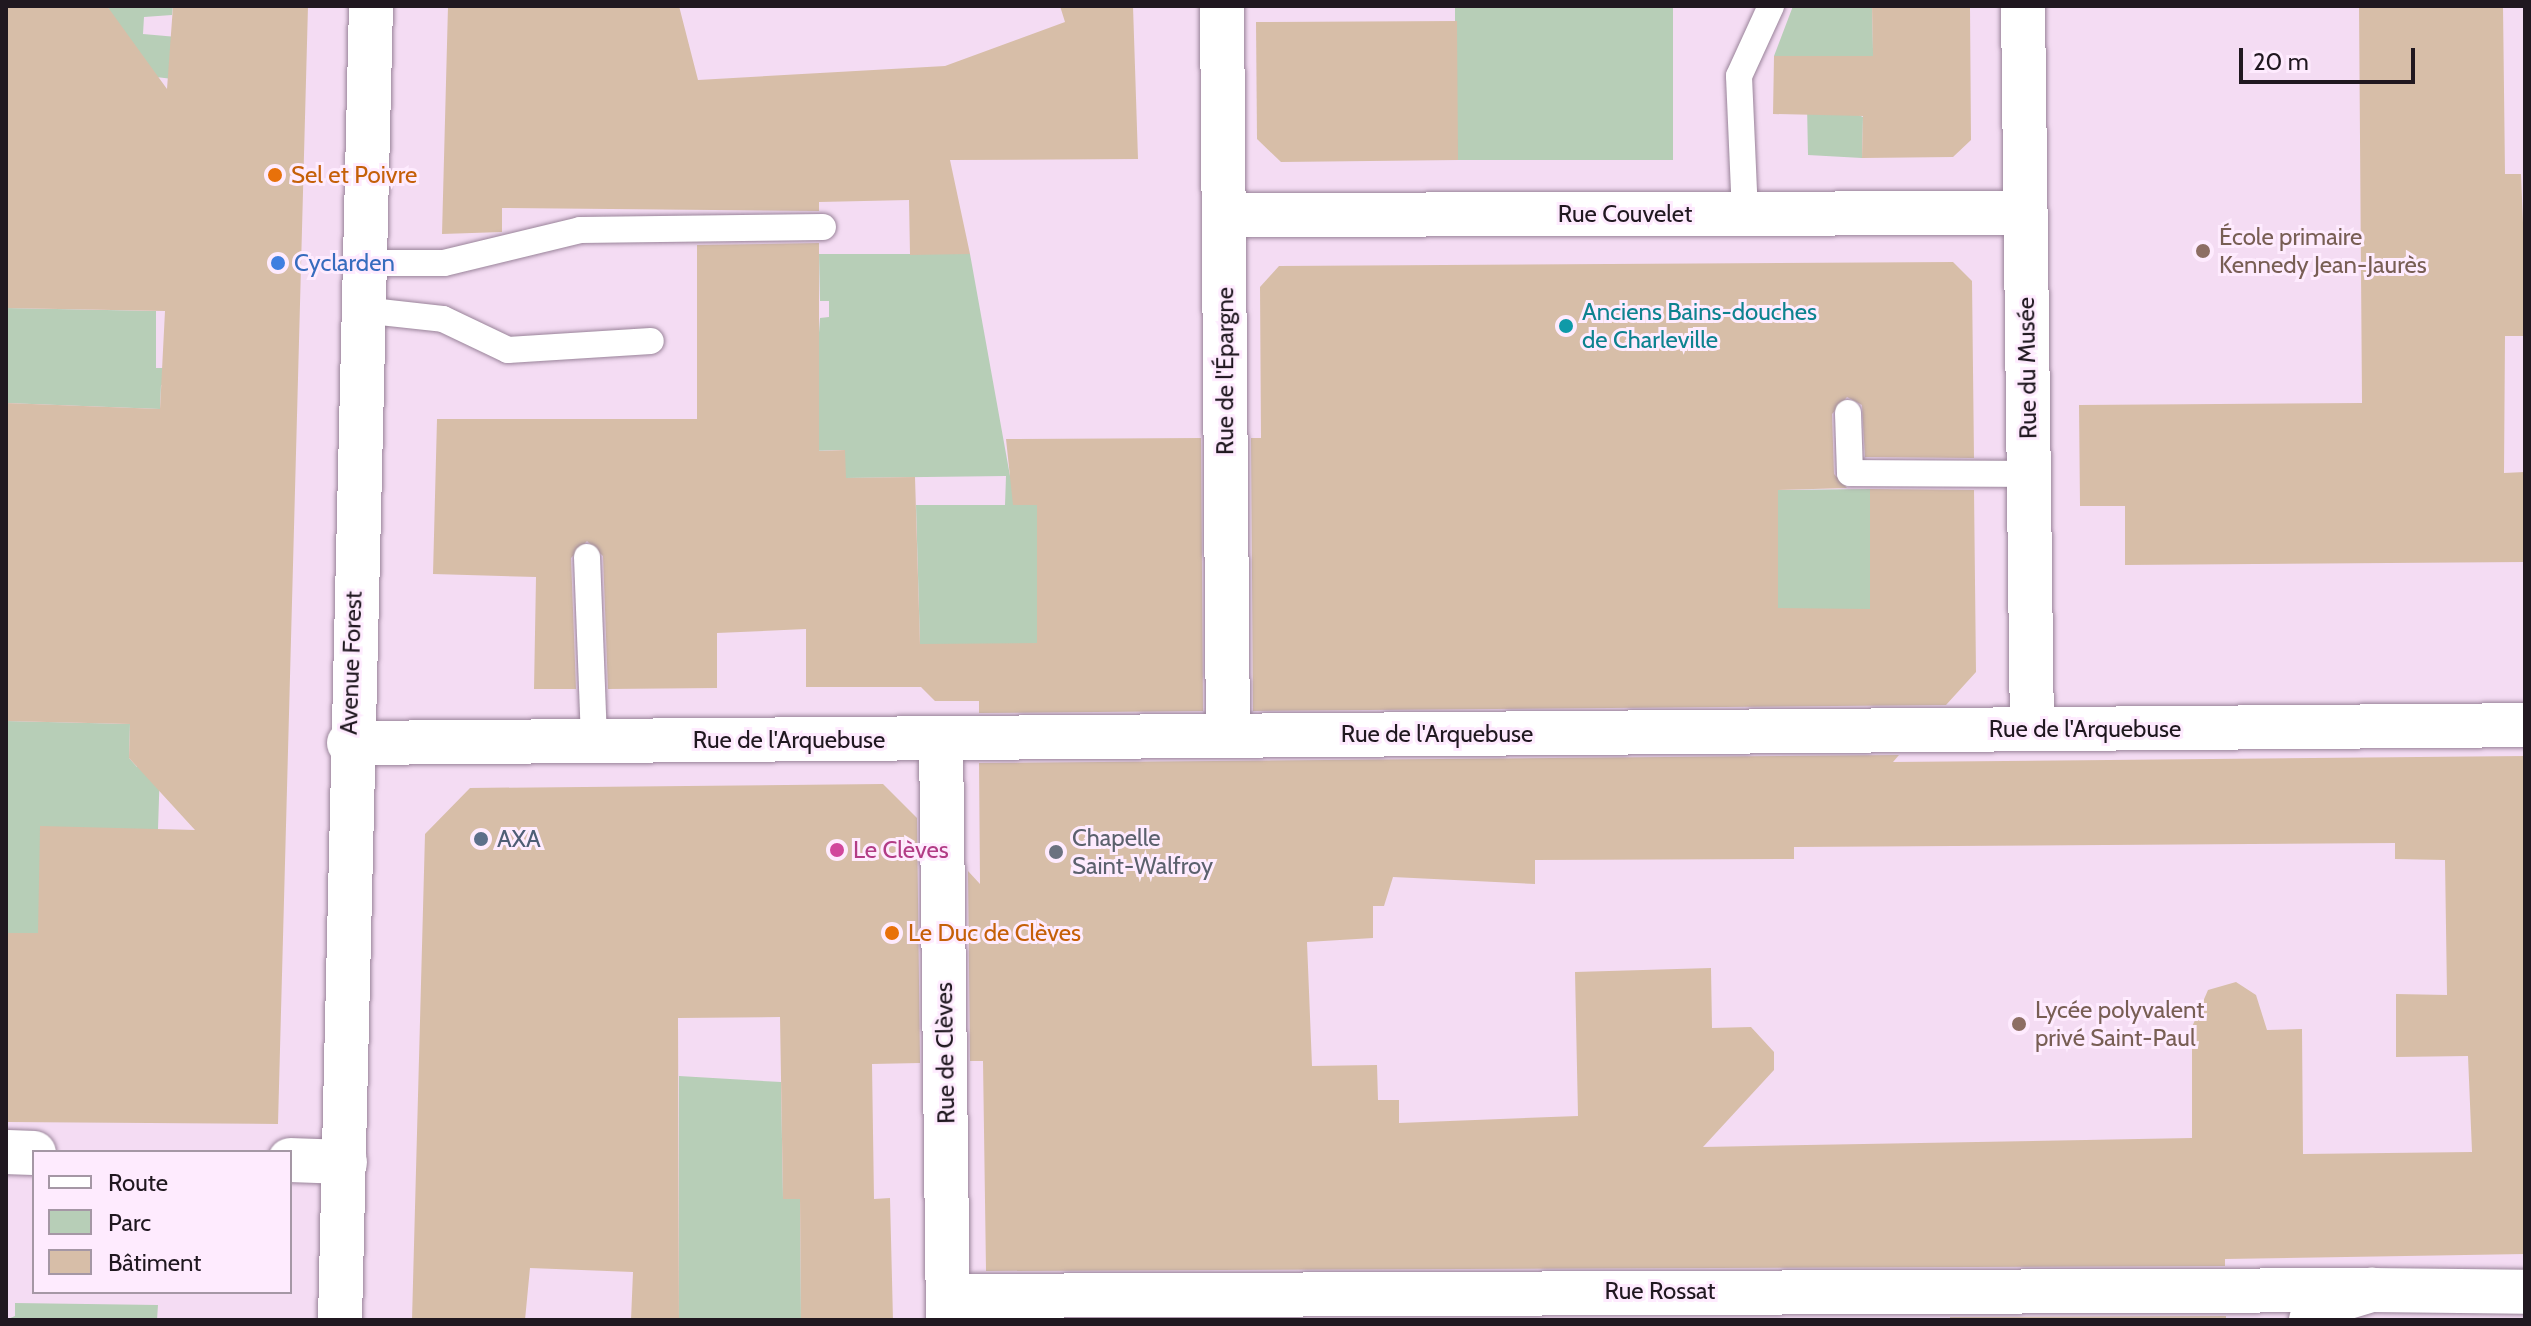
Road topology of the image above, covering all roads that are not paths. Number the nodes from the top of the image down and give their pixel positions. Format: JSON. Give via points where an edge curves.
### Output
{"nodes":[{"id":1,"x":371,"y":6,"type":"edge"},
{"id":2,"x":1222,"y":6,"type":"edge"},
{"id":3,"x":1771,"y":6,"type":"edge"},
{"id":4,"x":2023,"y":6,"type":"edge"},
{"id":5,"x":2025,"y":213,"type":"junction"},
{"id":6,"x":1745,"y":214,"type":"junction"},
{"id":7,"x":1224,"y":215,"type":"junction"},
{"id":8,"x":823,"y":227,"type":"dead end"},
{"id":9,"x":363,"y":263,"type":"junction"},
{"id":10,"x":362,"y":310,"type":"junction"},
{"id":11,"x":651,"y":341,"type":"dead end"},
{"id":12,"x":1848,"y":413,"type":"dead end"},
{"id":13,"x":2029,"y":474,"type":"junction"},
{"id":14,"x":587,"y":557,"type":"dead end"},
{"id":15,"x":2525,"y":725,"type":"edge"},
{"id":16,"x":2032,"y":729,"type":"junction"},
{"id":17,"x":1228,"y":736,"type":"junction"},
{"id":18,"x":941,"y":739,"type":"junction"},
{"id":19,"x":594,"y":742,"type":"junction"},
{"id":20,"x":349,"y":743,"type":"junction"},
{"id":21,"x":6,"y":1152,"type":"edge"},
{"id":22,"x":32,"y":1153,"type":"edge"},
{"id":23,"x":292,"y":1160,"type":"edge"},
{"id":24,"x":345,"y":1162,"type":"junction"},
{"id":25,"x":2372,"y":1290,"type":"junction"},
{"id":26,"x":2525,"y":1292,"type":"edge"},
{"id":27,"x":948,"y":1308,"type":"edge"},
{"id":28,"x":340,"y":1320,"type":"edge"},
{"id":29,"x":2311,"y":1320,"type":"edge"}],
"edges":[{"from":1,"to":9,"type":"street","name":"Avenue Forest"},
{"from":2,"to":7,"type":"street","name":"Rue de l'Épargne"},
{"from":3,"to":6,"type":"lane","via":[[1739,76]]},
{"from":4,"to":5,"type":"street","name":"Rue du Musée"},
{"from":5,"to":6,"type":"street","name":"Rue Couvelet"},
{"from":5,"to":13,"type":"street","name":"Rue du Musée"},
{"from":6,"to":7,"type":"street","name":"Rue Couvelet"},
{"from":7,"to":17,"type":"street","name":"Rue de l'Épargne"},
{"from":8,"to":9,"type":"lane","via":[[580,230],[444,263]]},
{"from":9,"to":10,"type":"street","name":"Avenue Forest"},
{"from":10,"to":11,"type":"lane","via":[[443,319],[508,350]]},
{"from":10,"to":20,"type":"street","name":"Avenue Forest"},
{"from":12,"to":13,"type":"lane","via":[[1850,473]]},
{"from":13,"to":16,"type":"street","name":"Rue du Musée"},
{"from":14,"to":19,"type":"lane"},
{"from":15,"to":16,"type":"street","name":"Rue de l'Arquebuse"},
{"from":16,"to":17,"type":"street","name":"Rue de l'Arquebuse"},
{"from":17,"to":18,"type":"street","name":"Rue de l'Arquebuse"},
{"from":18,"to":19,"type":"street","name":"Rue de l'Arquebuse"},
{"from":18,"to":27,"type":"street","name":"Rue de Clèves"},
{"from":19,"to":20,"type":"street","name":"Rue de l'Arquebuse"},
{"from":20,"to":24,"type":"street","name":"Avenue Forest"},
{"from":21,"to":22,"type":"street"},
{"from":23,"to":24,"type":"street"},
{"from":24,"to":28,"type":"street","name":"Avenue Forest"},
{"from":25,"to":26,"type":"street","name":"Rue Rossat"},
{"from":25,"to":27,"type":"street","name":"Rue Rossat"},
{"from":25,"to":29,"type":"street","via":[[2335,1301]]}]}
